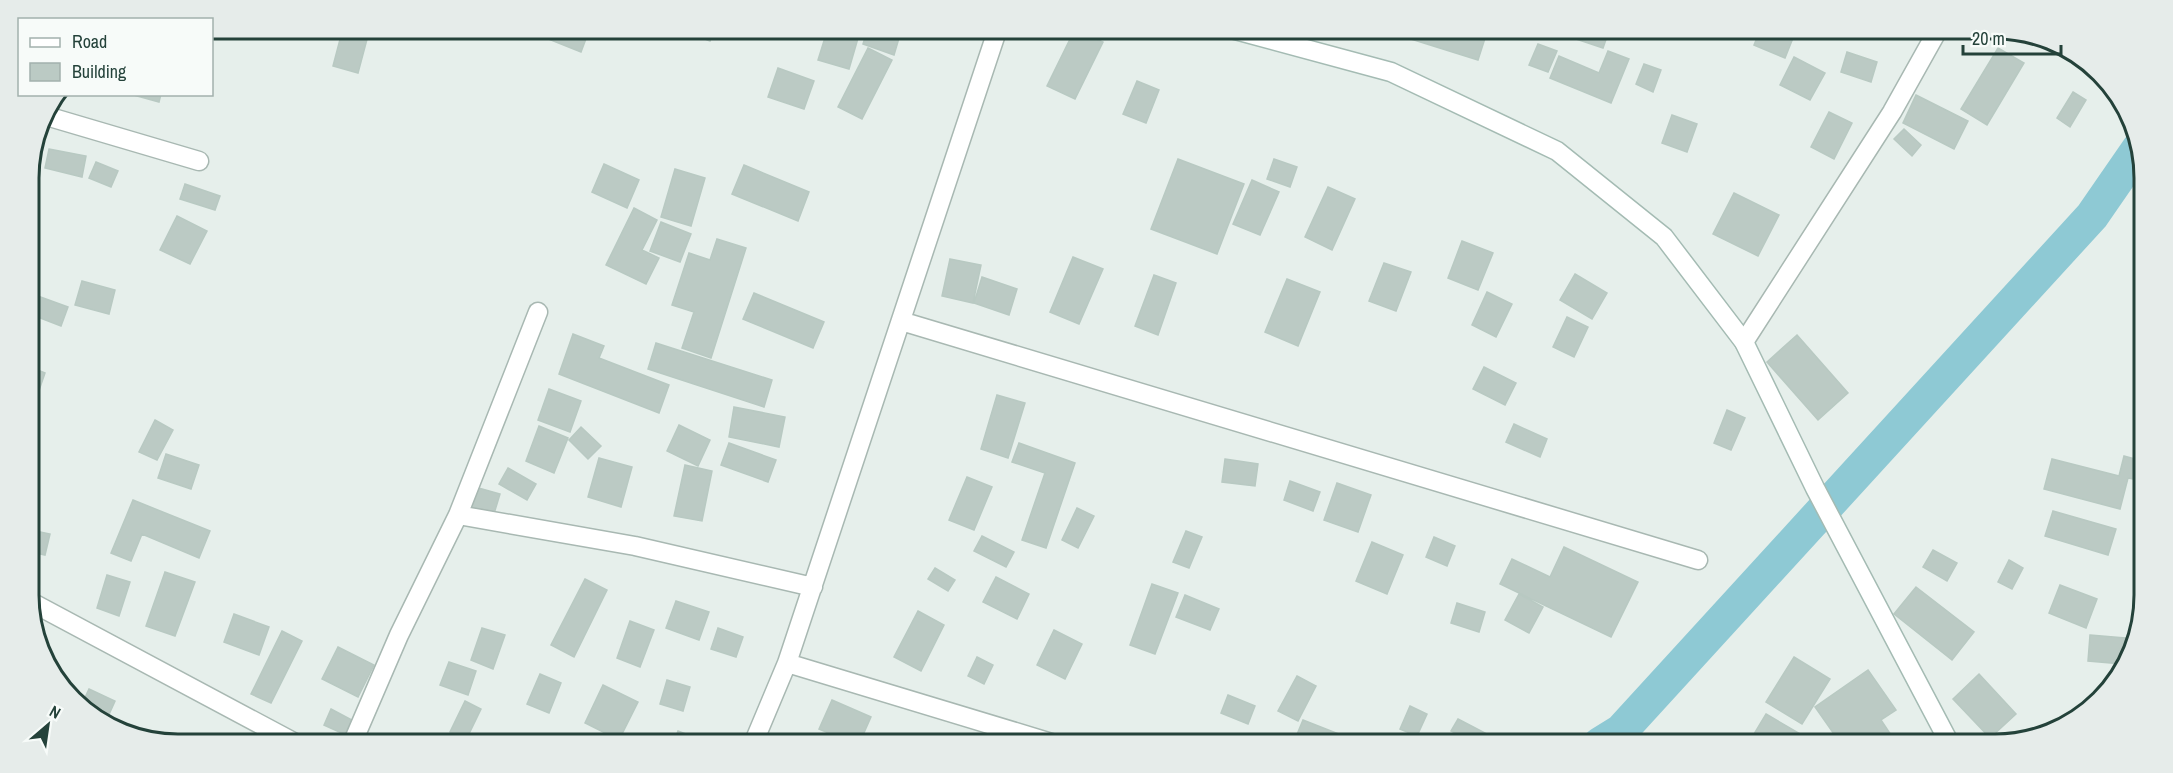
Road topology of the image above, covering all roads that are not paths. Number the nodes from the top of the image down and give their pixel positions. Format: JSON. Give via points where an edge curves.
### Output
{"nodes":[{"id":1,"x":994,"y":39,"type":"edge"},
{"id":2,"x":1269,"y":39,"type":"edge"},
{"id":3,"x":1933,"y":39,"type":"edge"},
{"id":4,"x":53,"y":118,"type":"edge"},
{"id":5,"x":200,"y":161,"type":"dead end"},
{"id":6,"x":538,"y":312,"type":"dead end"},
{"id":7,"x":901,"y":321,"type":"junction"},
{"id":8,"x":1744,"y":342,"type":"junction"},
{"id":9,"x":458,"y":515,"type":"junction"},
{"id":10,"x":1698,"y":560,"type":"dead end"},
{"id":11,"x":813,"y":587,"type":"junction"},
{"id":12,"x":40,"y":607,"type":"edge"},
{"id":13,"x":788,"y":663,"type":"junction"},
{"id":14,"x":278,"y":734,"type":"edge"},
{"id":15,"x":356,"y":734,"type":"edge"},
{"id":16,"x":757,"y":734,"type":"edge"},
{"id":17,"x":1022,"y":734,"type":"edge"},
{"id":18,"x":1945,"y":734,"type":"edge"}],
"edges":[{"from":1,"to":7,"type":"street"},
{"from":2,"to":8,"type":"street","via":[[1391,72],[1557,151],[1664,237]]},
{"from":3,"to":8,"type":"street","via":[[1892,112]]},
{"from":4,"to":5,"type":"street"},
{"from":6,"to":9,"type":"street"},
{"from":7,"to":10,"type":"street"},
{"from":7,"to":11,"type":"street"},
{"from":8,"to":18,"type":"street","via":[[1815,488]]},
{"from":9,"to":11,"type":"street","via":[[635,546]]},
{"from":9,"to":15,"type":"street"},
{"from":11,"to":13,"type":"street"},
{"from":12,"to":14,"type":"street"},
{"from":13,"to":16,"type":"street"},
{"from":13,"to":17,"type":"street"}]}
